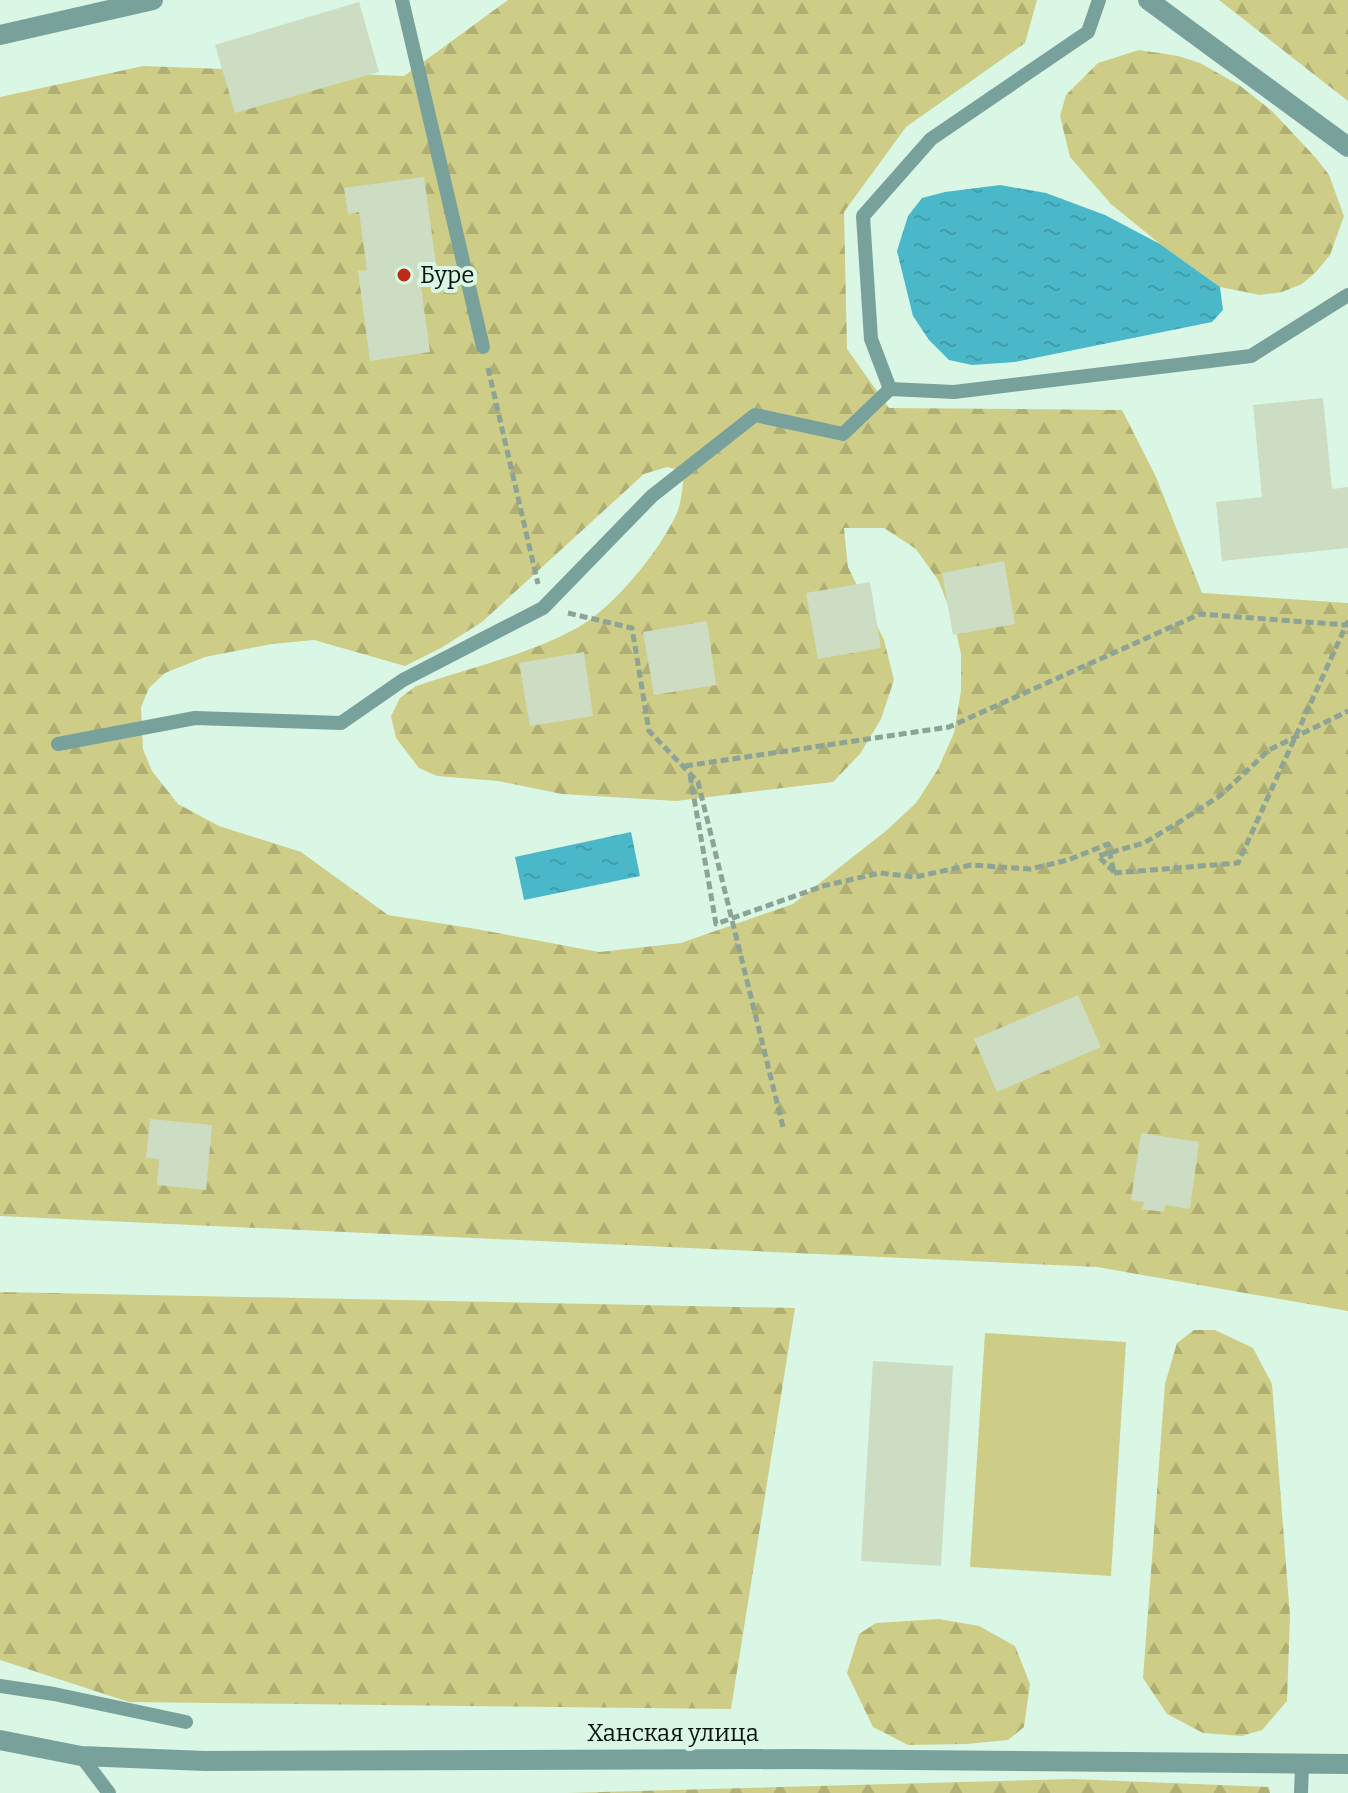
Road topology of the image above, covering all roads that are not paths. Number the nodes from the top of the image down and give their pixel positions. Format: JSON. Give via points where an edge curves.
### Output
{"nodes":[{"id":1,"x":153,"y":0,"type":"edge"},
{"id":2,"x":402,"y":0,"type":"edge"},
{"id":3,"x":1099,"y":0,"type":"edge"},
{"id":4,"x":1148,"y":0,"type":"edge"},
{"id":5,"x":0,"y":35,"type":"edge"},
{"id":6,"x":1348,"y":147,"type":"edge"},
{"id":7,"x":1348,"y":295,"type":"edge"},
{"id":8,"x":483,"y":347,"type":"road end"},
{"id":9,"x":890,"y":389,"type":"junction"},
{"id":10,"x":58,"y":744,"type":"dead end"},
{"id":11,"x":0,"y":1686,"type":"edge"},
{"id":12,"x":186,"y":1722,"type":"dead end"},
{"id":13,"x":0,"y":1740,"type":"edge"},
{"id":14,"x":81,"y":1756,"type":"junction"},
{"id":15,"x":1348,"y":1764,"type":"edge"},
{"id":16,"x":1302,"y":1765,"type":"junction"},
{"id":17,"x":109,"y":1793,"type":"edge"},
{"id":18,"x":1301,"y":1793,"type":"edge"}],
"edges":[{"from":1,"to":5,"type":"street"},
{"from":2,"to":8,"type":"lane"},
{"from":3,"to":9,"type":"lane","via":[[1088,32],[931,139],[863,216],[871,339]]},
{"from":4,"to":6,"type":"street"},
{"from":7,"to":9,"type":"lane","via":[[1251,356],[954,392]]},
{"from":9,"to":10,"type":"lane","via":[[843,434],[755,415],[652,496],[543,608],[403,680],[341,723],[195,718]]},
{"from":11,"to":12,"type":"lane"},
{"from":13,"to":14,"type":"street","name":"Ханская улица"},
{"from":14,"to":16,"type":"street","name":"Ханская улица","via":[[205,1761],[800,1759]]},
{"from":14,"to":17,"type":"lane"},
{"from":15,"to":16,"type":"street","name":"Ханская улица"},
{"from":16,"to":18,"type":"lane"}]}
